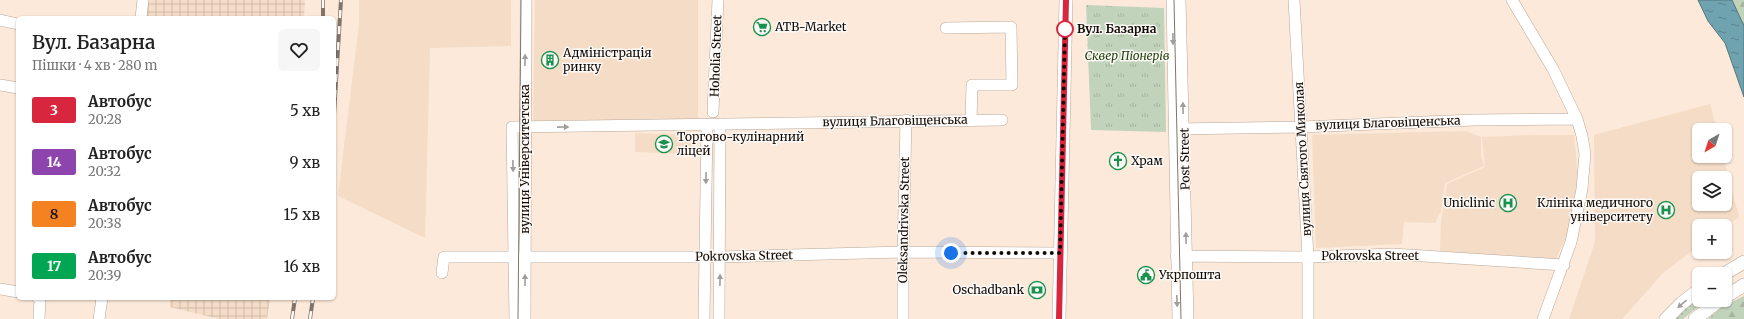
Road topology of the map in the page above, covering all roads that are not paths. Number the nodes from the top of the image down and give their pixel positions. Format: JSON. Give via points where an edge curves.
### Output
{"nodes":[{"id":1,"x":143,"y":0,"type":"edge"},
{"id":2,"x":526,"y":0,"type":"edge"},
{"id":3,"x":718,"y":0,"type":"edge"},
{"id":4,"x":1066,"y":0,"type":"edge"},
{"id":5,"x":1172,"y":0,"type":"edge"},
{"id":6,"x":1180,"y":0,"type":"edge"},
{"id":7,"x":1294,"y":0,"type":"edge"},
{"id":8,"x":1512,"y":0,"type":"edge"},
{"id":9,"x":141,"y":16,"type":"edge"},
{"id":10,"x":0,"y":20,"type":"edge"},
{"id":11,"x":16,"y":24,"type":"edge"},
{"id":12,"x":946,"y":28,"type":"dead end"},
{"id":13,"x":0,"y":86,"type":"edge"},
{"id":14,"x":16,"y":88,"type":"edge"},
{"id":15,"x":714,"y":112,"type":"dead end"},
{"id":16,"x":1577,"y":119,"type":"junction"},
{"id":17,"x":906,"y":120,"type":"junction"},
{"id":18,"x":971,"y":120,"type":"junction"},
{"id":19,"x":1002,"y":120,"type":"dead end"},
{"id":20,"x":720,"y":124,"type":"junction"},
{"id":21,"x":707,"y":125,"type":"junction"},
{"id":22,"x":512,"y":127,"type":"joint"},
{"id":23,"x":524,"y":127,"type":"junction"},
{"id":24,"x":1301,"y":127,"type":"junction"},
{"id":25,"x":1179,"y":128,"type":"junction"},
{"id":26,"x":903,"y":252,"type":"junction"},
{"id":27,"x":1060,"y":253,"type":"junction"},
{"id":28,"x":1181,"y":255,"type":"junction"},
{"id":29,"x":519,"y":257,"type":"junction"},
{"id":30,"x":705,"y":257,"type":"junction"},
{"id":31,"x":720,"y":257,"type":"junction"},
{"id":32,"x":1308,"y":257,"type":"junction"},
{"id":33,"x":1564,"y":265,"type":"junction"},
{"id":34,"x":1743,"y":265,"type":"edge"},
{"id":35,"x":1732,"y":270,"type":"edge"},
{"id":36,"x":442,"y":272,"type":"dead end"},
{"id":37,"x":1744,"y":285,"type":"edge"},
{"id":38,"x":0,"y":289,"type":"edge"},
{"id":39,"x":16,"y":292,"type":"edge"},
{"id":40,"x":1732,"y":292,"type":"edge"},
{"id":41,"x":1692,"y":295,"type":"edge"},
{"id":42,"x":39,"y":300,"type":"edge"},
{"id":43,"x":102,"y":300,"type":"edge"},
{"id":44,"x":1711,"y":307,"type":"edge"},
{"id":45,"x":39,"y":319,"type":"edge"},
{"id":46,"x":98,"y":319,"type":"edge"},
{"id":47,"x":515,"y":319,"type":"edge"},
{"id":48,"x":525,"y":319,"type":"edge"},
{"id":49,"x":704,"y":319,"type":"edge"},
{"id":50,"x":719,"y":319,"type":"edge"},
{"id":51,"x":904,"y":319,"type":"edge"},
{"id":52,"x":1059,"y":319,"type":"edge"},
{"id":53,"x":1178,"y":319,"type":"edge"},
{"id":54,"x":1188,"y":319,"type":"edge"},
{"id":55,"x":1308,"y":319,"type":"edge"},
{"id":56,"x":1543,"y":319,"type":"edge"},
{"id":57,"x":1666,"y":319,"type":"edge"},
{"id":58,"x":1695,"y":319,"type":"edge"}],
"edges":[{"from":1,"to":9,"type":"street"},
{"from":23,"to":2,"type":"street","name":"вулиця Університетська","one_way":true},
{"from":3,"to":15,"type":"street","name":"Hoholia Street"},
{"from":4,"to":27,"type":"main road"},
{"from":5,"to":25,"type":"street","name":"Post Street","one_way":true},
{"from":25,"to":6,"type":"street","name":"Post Street","one_way":true},
{"from":7,"to":24,"type":"street","name":"вулиця Святого Миколая"},
{"from":8,"to":16,"type":"street","via":[[1553,68]]},
{"from":10,"to":11,"type":"street"},
{"from":12,"to":18,"type":"street","via":[[1011,27],[1012,85],[972,85]]},
{"from":13,"to":14,"type":"street"},
{"from":16,"to":24,"type":"street","name":"вулиця Благовіщенська"},
{"from":16,"to":33,"type":"street","via":[[1582,136],[1584,170],[1571,242]]},
{"from":17,"to":18,"type":"street","name":"вулиця Благовіщенська"},
{"from":17,"to":20,"type":"street","name":"вулиця Благовіщенська"},
{"from":17,"to":26,"type":"street","name":"Oleksandrivska Street"},
{"from":18,"to":19,"type":"street","name":"вулиця Благовіщенська"},
{"from":20,"to":21,"type":"street","name":"вулиця Благовіщенська"},
{"from":20,"to":31,"type":"street"},
{"from":23,"to":21,"type":"street","name":"вулиця Благовіщенська","one_way":true},
{"from":21,"to":30,"type":"street","one_way":true},
{"from":22,"to":23,"type":"street","name":"вулиця Благовіщенська"},
{"from":22,"to":29,"type":"street","name":"вулиця Університетська","one_way":true},
{"from":23,"to":29,"type":"street","name":"вулиця Університетська"},
{"from":24,"to":25,"type":"street","name":"вулиця Благовіщенська"},
{"from":24,"to":32,"type":"street","name":"вулиця Святого Миколая"},
{"from":25,"to":28,"type":"street","name":"Post Street"},
{"from":26,"to":27,"type":"street","name":"Pokrovska Street"},
{"from":26,"to":31,"type":"street","name":"Pokrovska Street"},
{"from":26,"to":51,"type":"street","name":"Oleksandrivska Street"},
{"from":27,"to":52,"type":"main road"},
{"from":28,"to":32,"type":"street","name":"Pokrovska Street"},
{"from":28,"to":53,"type":"street","name":"Post Street","one_way":true},
{"from":28,"to":54,"type":"street","name":"Post Street"},
{"from":29,"to":30,"type":"street","name":"Pokrovska Street"},
{"from":29,"to":36,"type":"street","name":"Pokrovska Street","via":[[444,257]]},
{"from":29,"to":47,"type":"street","name":"вулиця Університетська"},
{"from":48,"to":29,"type":"street","name":"вулиця Університетська","one_way":true},
{"from":30,"to":31,"type":"street","name":"Pokrovska Street"},
{"from":30,"to":49,"type":"street"},
{"from":50,"to":31,"type":"street","one_way":true},
{"from":32,"to":33,"type":"street","name":"Pokrovska Street","via":[[1393,254]]},
{"from":32,"to":55,"type":"street","name":"вулиця Святого Миколая"},
{"from":33,"to":56,"type":"street"},
{"from":34,"to":35,"type":"main road"},
{"from":37,"to":40,"type":"main road"},
{"from":38,"to":39,"type":"street"},
{"from":41,"to":57,"type":"main road","one_way":true},
{"from":42,"to":45,"type":"street"},
{"from":43,"to":46,"type":"street"},
{"from":44,"to":58,"type":"main road"}]}
